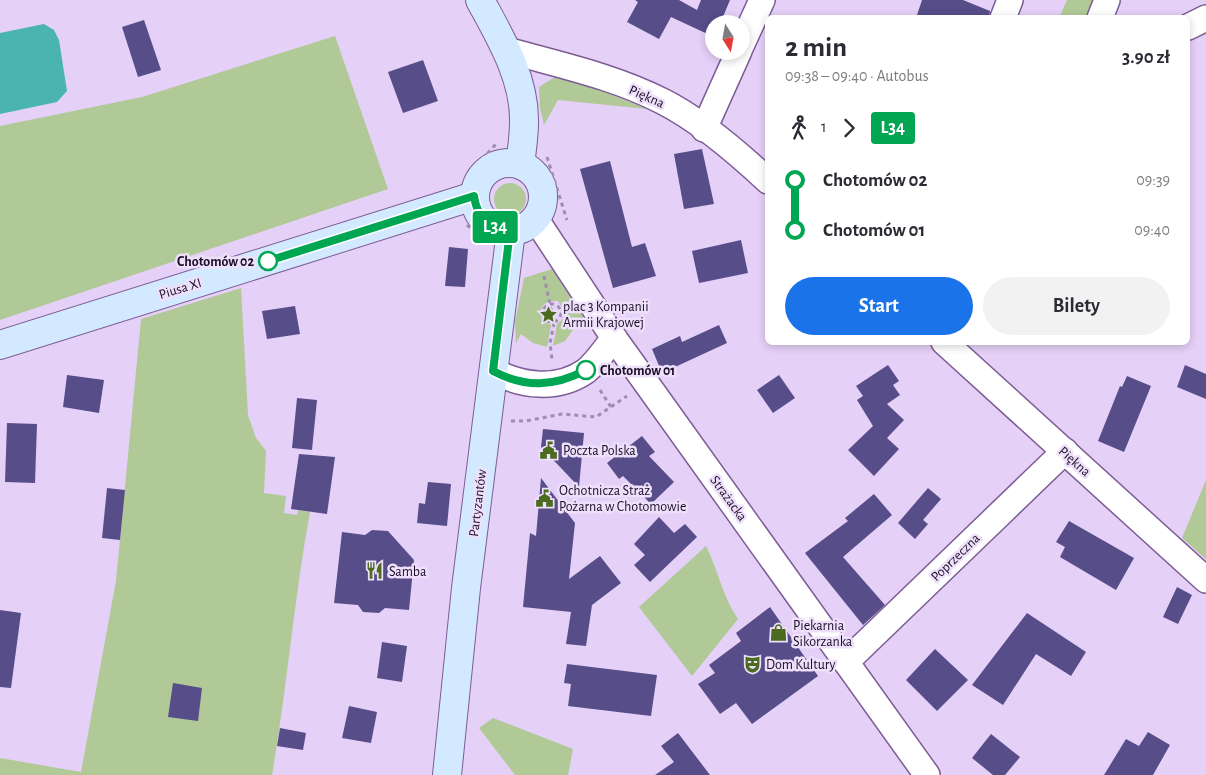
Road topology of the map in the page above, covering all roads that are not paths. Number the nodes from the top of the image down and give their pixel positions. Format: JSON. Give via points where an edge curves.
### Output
{"nodes":[{"id":1,"x":480,"y":0,"type":"edge"},
{"id":2,"x":762,"y":0,"type":"edge"},
{"id":3,"x":1010,"y":0,"type":"edge"},
{"id":4,"x":1107,"y":0,"type":"edge"},
{"id":5,"x":1004,"y":15,"type":"edge"},
{"id":6,"x":1101,"y":15,"type":"edge"},
{"id":7,"x":1206,"y":18,"type":"edge"},
{"id":8,"x":750,"y":26,"type":"edge"},
{"id":9,"x":1190,"y":26,"type":"edge"},
{"id":10,"x":507,"y":50,"type":"junction"},
{"id":11,"x":735,"y":60,"type":"edge"},
{"id":12,"x":704,"y":128,"type":"junction"},
{"id":13,"x":520,"y":164,"type":"junction"},
{"id":14,"x":765,"y":179,"type":"edge"},
{"id":15,"x":472,"y":184,"type":"junction"},
{"id":16,"x":535,"y":218,"type":"junction"},
{"id":17,"x":510,"y":231,"type":"junction"},
{"id":18,"x":614,"y":338,"type":"junction"},
{"id":19,"x":0,"y":345,"type":"edge"},
{"id":20,"x":947,"y":345,"type":"edge"},
{"id":21,"x":493,"y":371,"type":"junction"},
{"id":22,"x":1065,"y":452,"type":"junction"},
{"id":23,"x":1206,"y":580,"type":"edge"},
{"id":24,"x":846,"y":662,"type":"junction"},
{"id":25,"x":447,"y":775,"type":"edge"},
{"id":26,"x":927,"y":775,"type":"edge"}],
"edges":[{"from":1,"to":10,"type":"street"},
{"from":2,"to":8,"type":"street"},
{"from":3,"to":5,"type":"street"},
{"from":4,"to":6,"type":"street"},
{"from":7,"to":9,"type":"street"},
{"from":10,"to":12,"type":"street","name":"Piękna","via":[[599,75],[662,101]]},
{"from":10,"to":13,"type":"street","via":[[520,86],[524,120]]},
{"from":11,"to":12,"type":"street"},
{"from":12,"to":14,"type":"street","name":"Piękna"},
{"from":13,"to":15,"type":"street","via":[[504,162],[486,170],[476,184]]},
{"from":13,"to":16,"type":"street","via":[[538,178],[542,189],[542,203]]},
{"from":15,"to":17,"type":"street","via":[[475,206],[482,219]]},
{"from":15,"to":19,"type":"street","name":"Piusa XI"},
{"from":16,"to":17,"type":"street","via":[[528,225]]},
{"from":16,"to":18,"type":"street","name":"Strażacka"},
{"from":17,"to":21,"type":"street","name":"Partyzantów"},
{"from":18,"to":21,"type":"street","via":[[586,370],[568,380],[544,385],[524,383]]},
{"from":18,"to":24,"type":"street","name":"Strażacka"},
{"from":20,"to":22,"type":"street","name":"Piękna"},
{"from":21,"to":25,"type":"street","name":"Partyzantów"},
{"from":22,"to":23,"type":"street","name":"Piękna"},
{"from":22,"to":24,"type":"street","name":"Poprzeczna"},
{"from":24,"to":26,"type":"street","name":"Strażacka"}]}
